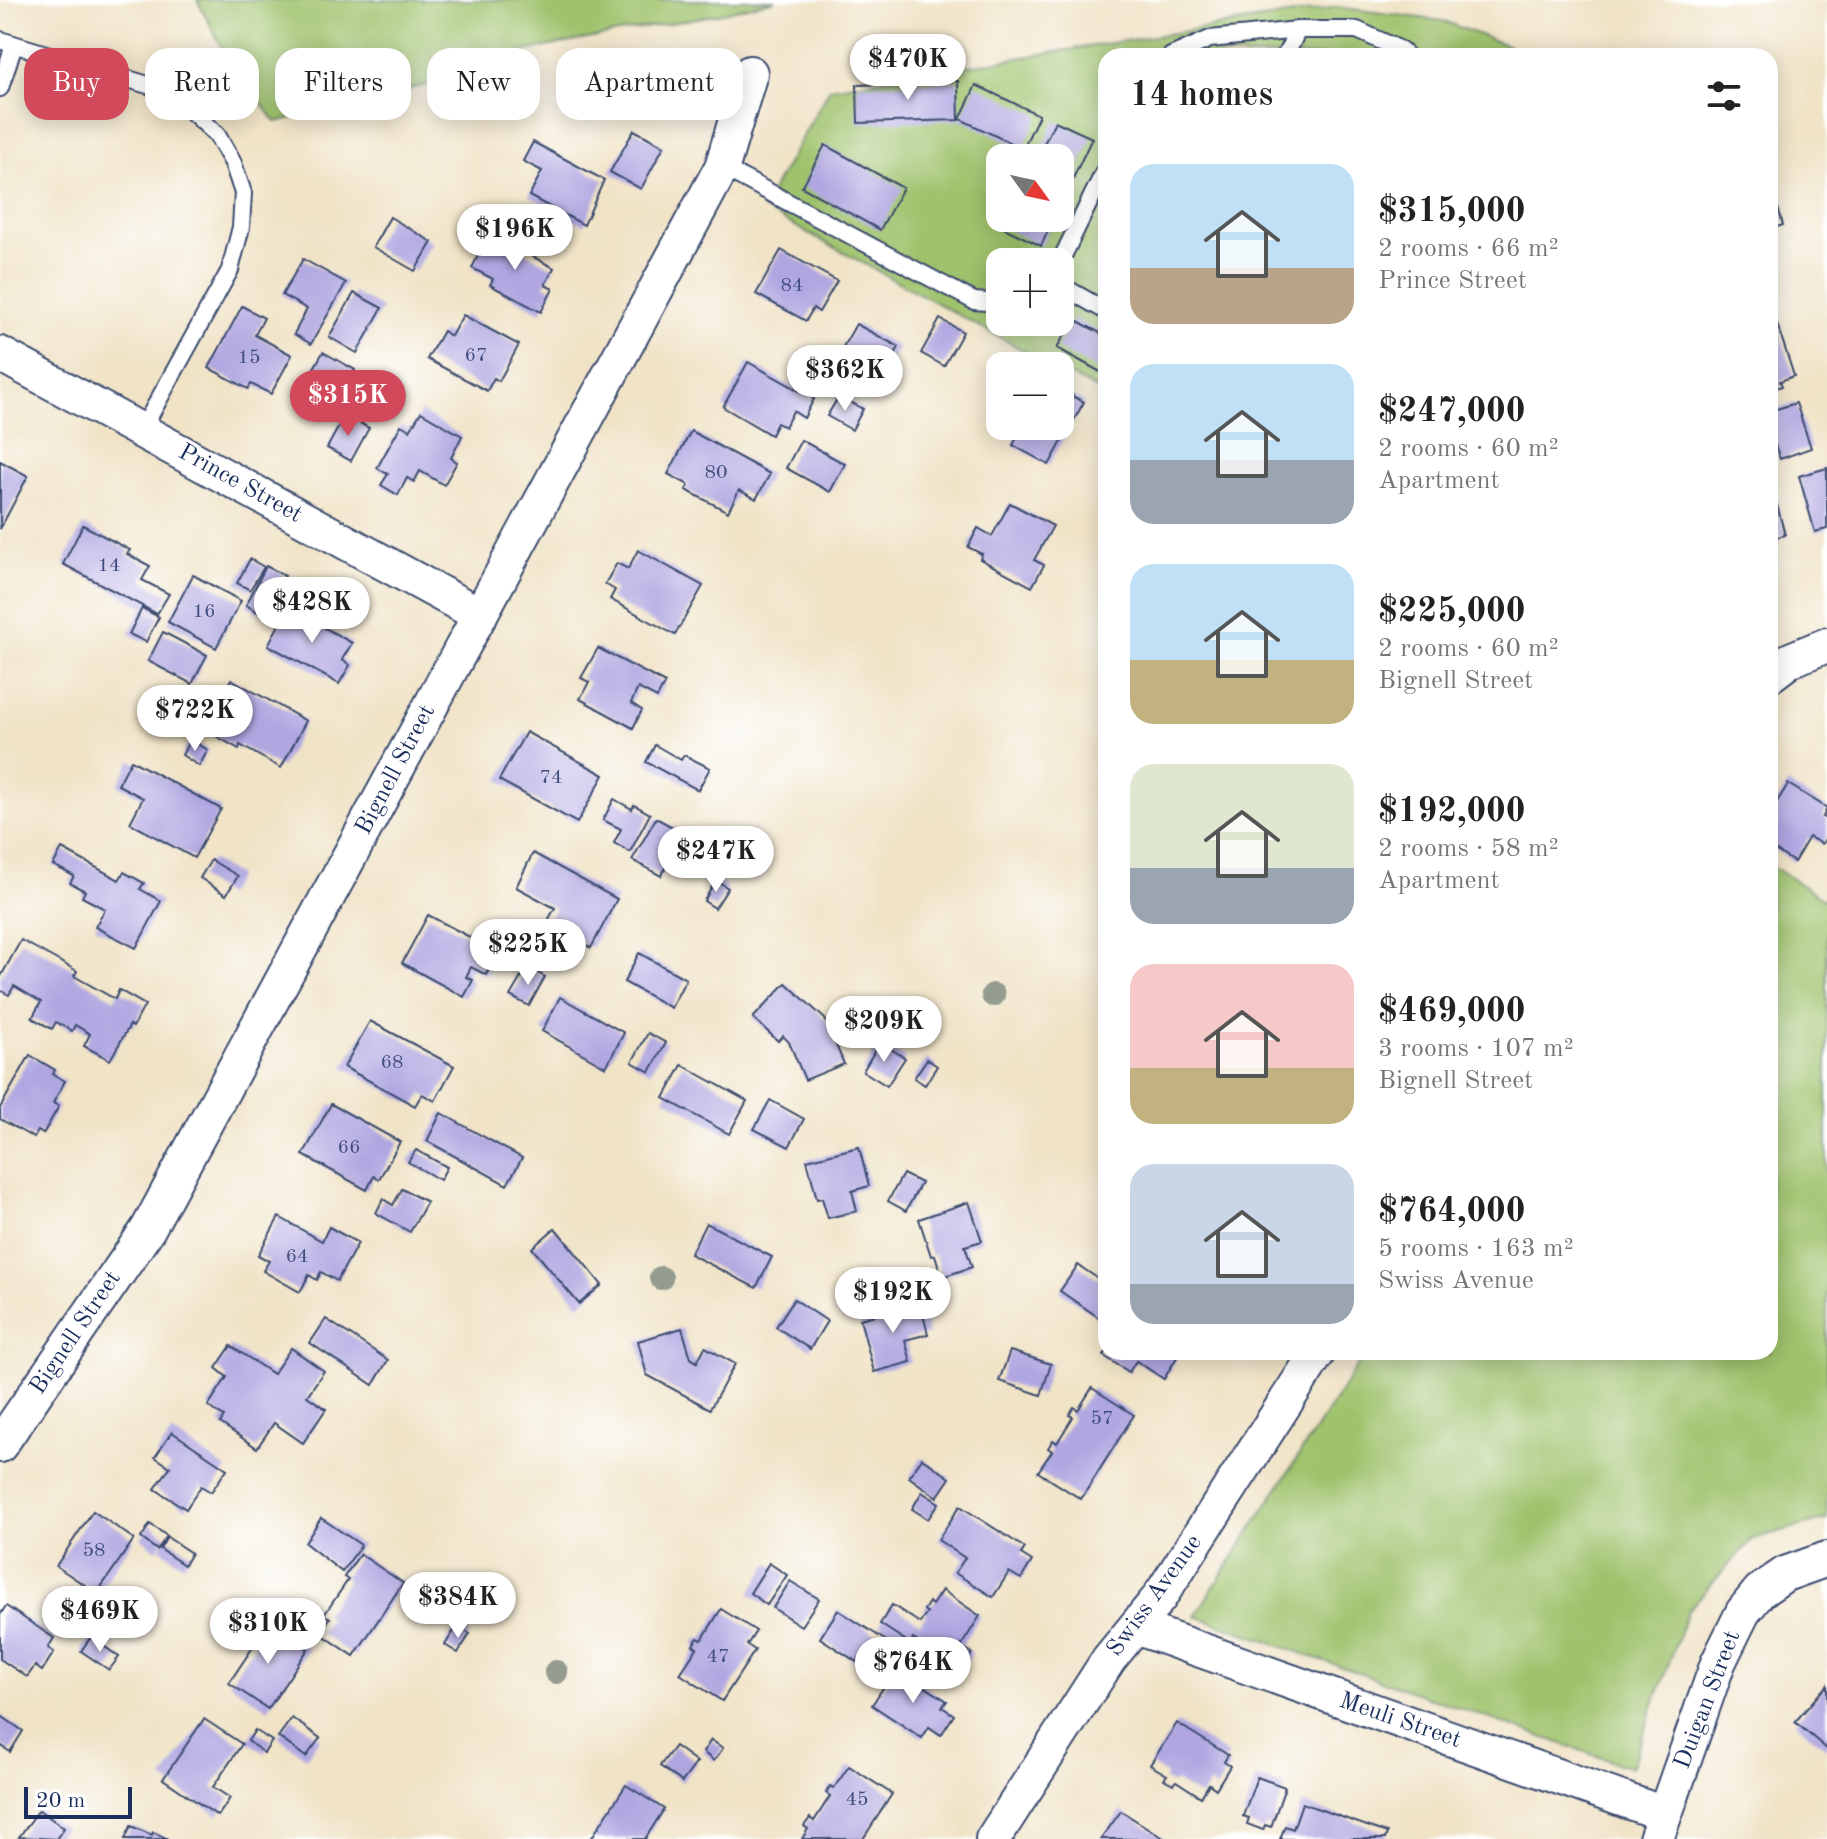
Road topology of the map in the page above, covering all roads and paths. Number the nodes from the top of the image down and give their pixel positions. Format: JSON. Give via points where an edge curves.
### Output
{"nodes":[{"id":1,"x":1298,"y":30,"type":"junction"},
{"id":2,"x":7,"y":43,"type":"edge"},
{"id":3,"x":1189,"y":48,"type":"edge"},
{"id":4,"x":1289,"y":48,"type":"edge"},
{"id":5,"x":1397,"y":48,"type":"edge"},
{"id":6,"x":750,"y":73,"type":"dead end"},
{"id":7,"x":0,"y":88,"type":"edge"},
{"id":8,"x":722,"y":167,"type":"junction"},
{"id":9,"x":1098,"y":184,"type":"edge"},
{"id":10,"x":1067,"y":248,"type":"edge"},
{"id":11,"x":1074,"y":293,"type":"edge"},
{"id":12,"x":986,"y":302,"type":"edge"},
{"id":13,"x":1098,"y":306,"type":"edge"},
{"id":14,"x":0,"y":354,"type":"edge"},
{"id":15,"x":142,"y":430,"type":"junction"},
{"id":16,"x":480,"y":615,"type":"junction"},
{"id":17,"x":1827,"y":645,"type":"edge"},
{"id":18,"x":1778,"y":669,"type":"edge"},
{"id":19,"x":1313,"y":1360,"type":"edge"},
{"id":20,"x":0,"y":1445,"type":"edge"},
{"id":21,"x":1827,"y":1559,"type":"edge"},
{"id":22,"x":1136,"y":1627,"type":"junction"},
{"id":23,"x":1660,"y":1827,"type":"edge"},
{"id":24,"x":993,"y":1839,"type":"edge"}],
"edges":[{"from":1,"to":3,"type":"lane","via":[[1210,39]]},
{"from":1,"to":4,"type":"lane"},
{"from":1,"to":5,"type":"lane","via":[[1357,30]]},
{"from":2,"to":7,"type":"lane"},
{"from":2,"to":15,"type":"lane","via":[[151,86],[187,107],[217,135],[233,163],[243,193],[230,270]]},
{"from":6,"to":8,"type":"street","name":"Bignell Street"},
{"from":8,"to":12,"type":"lane","via":[[974,301]]},
{"from":8,"to":16,"type":"street","name":"Bignell Street"},
{"from":9,"to":10,"type":"lane"},
{"from":11,"to":13,"type":"lane"},
{"from":14,"to":15,"type":"street","name":"Prince Street"},
{"from":15,"to":16,"type":"street","name":"Prince Street"},
{"from":16,"to":20,"type":"street","name":"Bignell Street","via":[[148,1229]]},
{"from":17,"to":18,"type":"street"},
{"from":19,"to":22,"type":"street","name":"Swiss Avenue"},
{"from":21,"to":23,"type":"street","name":"Duigan Street","via":[[1785,1574],[1760,1591],[1743,1612],[1718,1663]]},
{"from":22,"to":23,"type":"street","name":"Meuli Street"},
{"from":22,"to":24,"type":"street","name":"Swiss Avenue","via":[[1109,1659]]}]}
